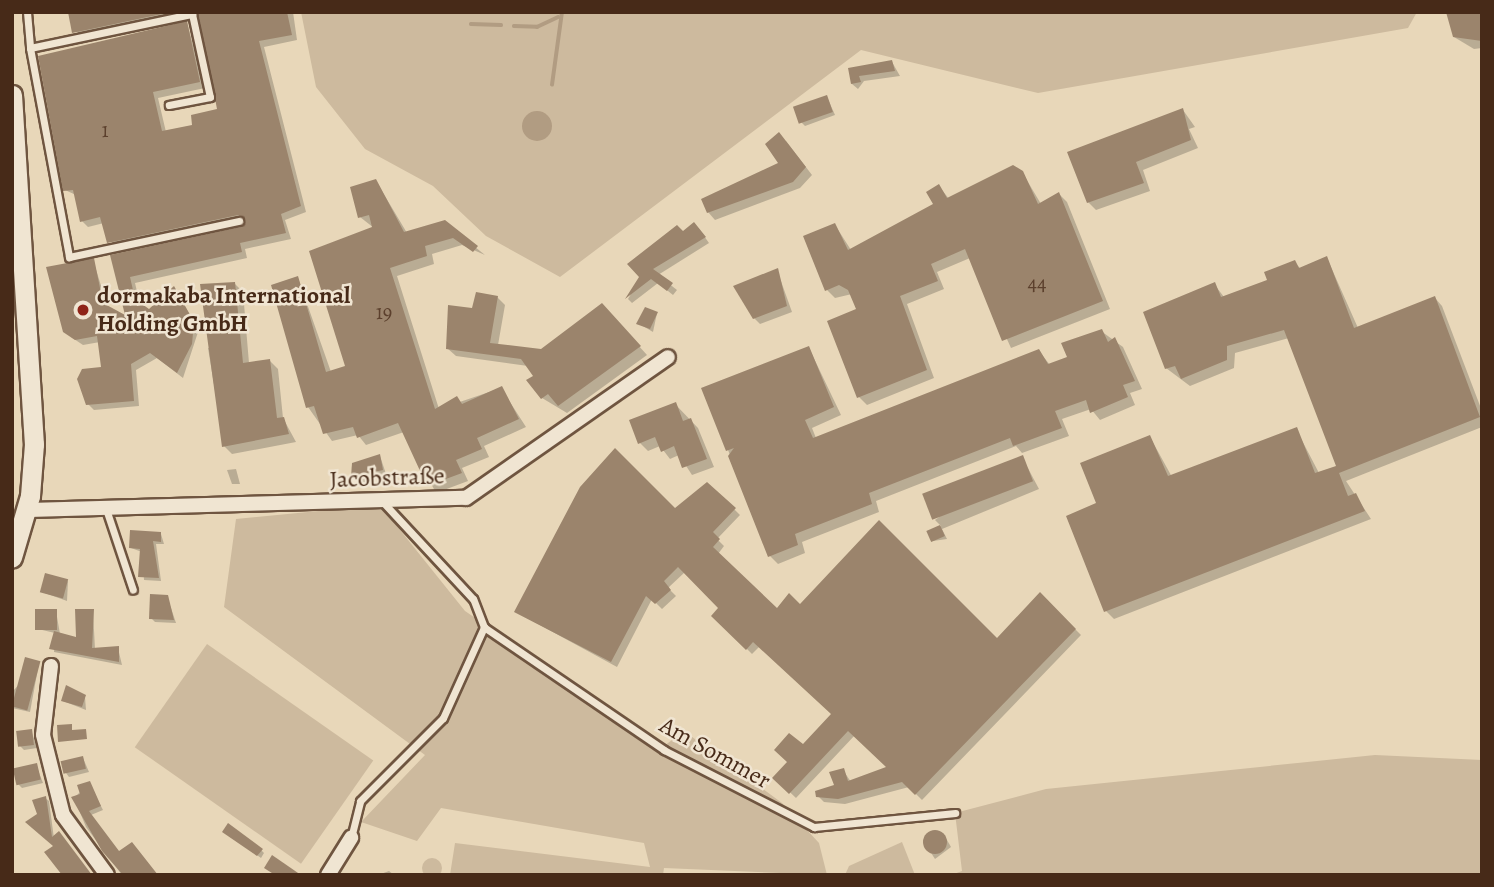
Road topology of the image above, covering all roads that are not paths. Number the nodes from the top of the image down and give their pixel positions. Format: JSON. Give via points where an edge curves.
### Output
{"nodes":[{"id":1,"x":27,"y":12,"type":"edge"},
{"id":2,"x":30,"y":48,"type":"junction"},
{"id":3,"x":12,"y":95,"type":"edge"},
{"id":4,"x":169,"y":105,"type":"dead end"},
{"id":5,"x":239,"y":221,"type":"dead end"},
{"id":6,"x":668,"y":357,"type":"dead end"},
{"id":7,"x":382,"y":500,"type":"junction"},
{"id":8,"x":106,"y":509,"type":"junction"},
{"id":9,"x":27,"y":510,"type":"junction"},
{"id":10,"x":12,"y":557,"type":"edge"},
{"id":11,"x":133,"y":590,"type":"dead end"},
{"id":12,"x":484,"y":627,"type":"junction"},
{"id":13,"x":51,"y":666,"type":"dead end"},
{"id":14,"x":955,"y":813,"type":"dead end"},
{"id":15,"x":351,"y":838,"type":"joint"},
{"id":16,"x":107,"y":875,"type":"edge"},
{"id":17,"x":328,"y":875,"type":"edge"}],
"edges":[{"from":1,"to":2,"type":"lane"},
{"from":2,"to":4,"type":"lane","via":[[192,14],[210,97]]},
{"from":2,"to":5,"type":"lane","via":[[69,257]]},
{"from":3,"to":9,"type":"main road","via":[[34,444]]},
{"from":6,"to":7,"type":"street","name":"Jacobstraße","via":[[466,498]]},
{"from":7,"to":8,"type":"street","name":"Jacobstraße"},
{"from":7,"to":12,"type":"lane","via":[[472,599]]},
{"from":8,"to":9,"type":"street","name":"Jacobstraße"},
{"from":8,"to":11,"type":"lane"},
{"from":9,"to":10,"type":"main road"},
{"from":12,"to":14,"type":"lane","name":"Am Sommer","via":[[664,750],[814,827]]},
{"from":12,"to":15,"type":"lane","via":[[443,718],[360,801]]},
{"from":13,"to":16,"type":"street","via":[[43,735],[63,815]]},
{"from":15,"to":17,"type":"street"}]}
